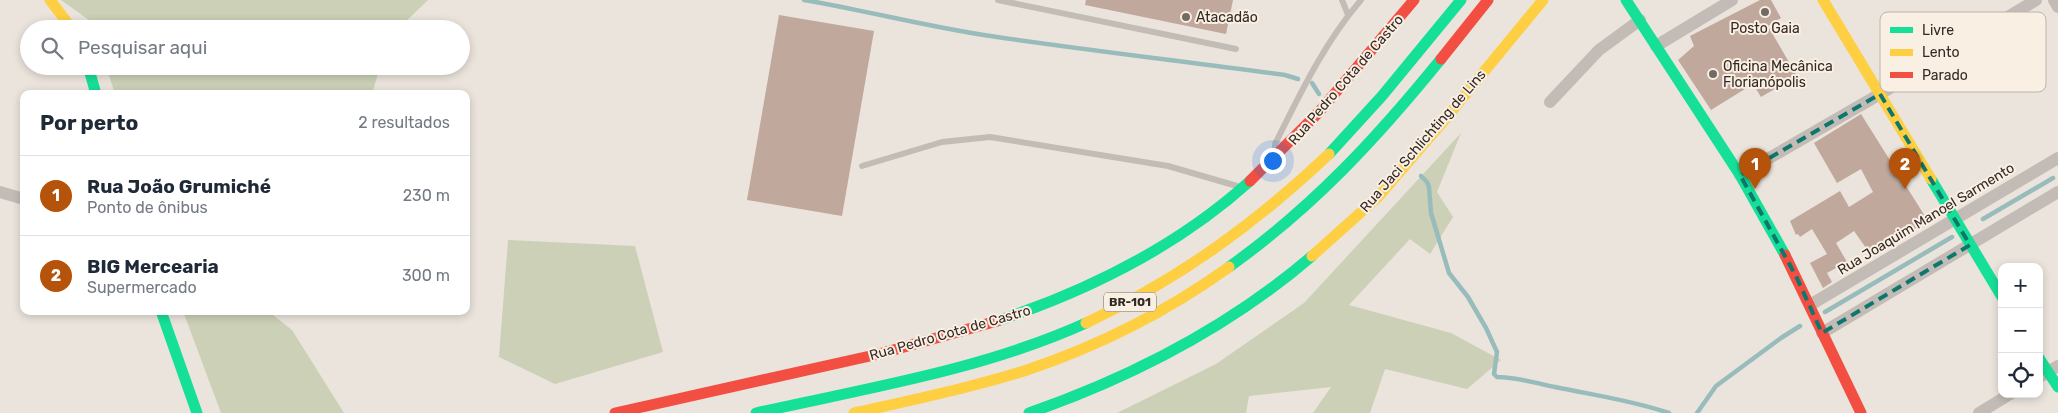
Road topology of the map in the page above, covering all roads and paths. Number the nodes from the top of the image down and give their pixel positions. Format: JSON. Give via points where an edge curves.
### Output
{"nodes":[{"id":1,"x":50,"y":0,"type":"edge"},
{"id":2,"x":998,"y":0,"type":"edge"},
{"id":3,"x":1342,"y":0,"type":"edge"},
{"id":4,"x":1361,"y":0,"type":"edge"},
{"id":5,"x":1414,"y":0,"type":"edge"},
{"id":6,"x":1461,"y":0,"type":"edge"},
{"id":7,"x":1488,"y":0,"type":"edge"},
{"id":8,"x":1543,"y":0,"type":"edge"},
{"id":9,"x":1626,"y":0,"type":"edge"},
{"id":10,"x":1732,"y":0,"type":"edge"},
{"id":11,"x":1823,"y":0,"type":"edge"},
{"id":12,"x":2036,"y":0,"type":"edge"},
{"id":13,"x":2054,"y":0,"type":"edge"},
{"id":14,"x":2058,"y":7,"type":"edge"},
{"id":15,"x":2016,"y":12,"type":"edge"},
{"id":16,"x":1348,"y":15,"type":"junction"},
{"id":17,"x":65,"y":20,"type":"edge"},
{"id":18,"x":1640,"y":20,"type":"junction"},
{"id":19,"x":1656,"y":46,"type":"junction"},
{"id":20,"x":1236,"y":49,"type":"dead end"},
{"id":21,"x":91,"y":75,"type":"edge"},
{"id":22,"x":95,"y":90,"type":"edge"},
{"id":23,"x":1883,"y":92,"type":"edge"},
{"id":24,"x":1880,"y":94,"type":"junction"},
{"id":25,"x":1550,"y":102,"type":"dead end"},
{"id":26,"x":1274,"y":161,"type":"junction"},
{"id":27,"x":2057,"y":161,"type":"edge"},
{"id":28,"x":862,"y":166,"type":"dead end"},
{"id":29,"x":1740,"y":176,"type":"junction"},
{"id":30,"x":1243,"y":188,"type":"junction"},
{"id":31,"x":0,"y":192,"type":"edge"},
{"id":32,"x":2058,"y":192,"type":"edge"},
{"id":33,"x":20,"y":198,"type":"edge"},
{"id":34,"x":1955,"y":219,"type":"junction"},
{"id":35,"x":1970,"y":245,"type":"junction"},
{"id":36,"x":1998,"y":290,"type":"edge"},
{"id":37,"x":1810,"y":305,"type":"junction"},
{"id":38,"x":162,"y":315,"type":"edge"},
{"id":39,"x":1822,"y":333,"type":"junction"},
{"id":40,"x":2048,"y":372,"type":"edge"},
{"id":41,"x":2058,"y":387,"type":"edge"},
{"id":42,"x":2003,"y":398,"type":"edge"},
{"id":43,"x":197,"y":413,"type":"edge"},
{"id":44,"x":615,"y":413,"type":"edge"},
{"id":45,"x":756,"y":413,"type":"edge"},
{"id":46,"x":854,"y":413,"type":"edge"},
{"id":47,"x":1029,"y":413,"type":"edge"},
{"id":48,"x":1861,"y":413,"type":"edge"},
{"id":49,"x":1979,"y":413,"type":"edge"}],
"edges":[{"from":1,"to":17,"type":"main road"},
{"from":2,"to":20,"type":"lane"},
{"from":3,"to":16,"type":"lane"},
{"from":4,"to":16,"type":"lane"},
{"from":5,"to":26,"type":"main road","name":"Rua Pedro Cota de Castro","via":[[1334,98]]},
{"from":6,"to":45,"type":"main road","number":"BR-101","via":[[1370,110],[1287,194],[1213,252],[1149,292],[1100,318],[990,358]]},
{"from":7,"to":46,"type":"main road","number":"BR-101","via":[[1382,129],[1322,192],[1249,252],[1203,284],[1126,328],[1058,358],[988,382]]},
{"from":8,"to":47,"type":"main road","name":"Rua Jaci Schlichting de Lins","via":[[1384,191],[1312,258],[1238,314],[1180,349],[1113,382]]},
{"from":9,"to":18,"type":"main road"},
{"from":10,"to":19,"type":"street"},
{"from":11,"to":24,"type":"main road"},
{"from":12,"to":15,"type":"street"},
{"from":13,"to":14,"type":"street"},
{"from":16,"to":26,"type":"lane","via":[[1301,91],[1275,144]]},
{"from":18,"to":19,"type":"main road"},
{"from":18,"to":25,"type":"street","via":[[1599,50]]},
{"from":19,"to":29,"type":"main road"},
{"from":21,"to":22,"type":"main road"},
{"from":23,"to":24,"type":"street"},
{"from":24,"to":29,"type":"street"},
{"from":24,"to":34,"type":"main road"},
{"from":26,"to":30,"type":"main road","name":"Rua Pedro Cota de Castro"},
{"from":27,"to":34,"type":"street","name":"Rua Joaquim Manoel Sarmento"},
{"from":28,"to":30,"type":"lane","via":[[942,142],[990,136],[1168,166]]},
{"from":29,"to":37,"type":"main road"},
{"from":30,"to":44,"type":"main road","name":"Rua Pedro Cota de Castro","via":[[1211,214],[1129,267],[1032,309],[915,345]]},
{"from":31,"to":33,"type":"street"},
{"from":32,"to":35,"type":"street"},
{"from":34,"to":35,"type":"main road"},
{"from":34,"to":37,"type":"street","name":"Rua Joaquim Manoel Sarmento"},
{"from":35,"to":36,"type":"main road"},
{"from":35,"to":39,"type":"street"},
{"from":37,"to":39,"type":"main road"},
{"from":38,"to":43,"type":"main road"},
{"from":39,"to":48,"type":"main road"},
{"from":40,"to":41,"type":"main road"},
{"from":42,"to":49,"type":"street"}]}
